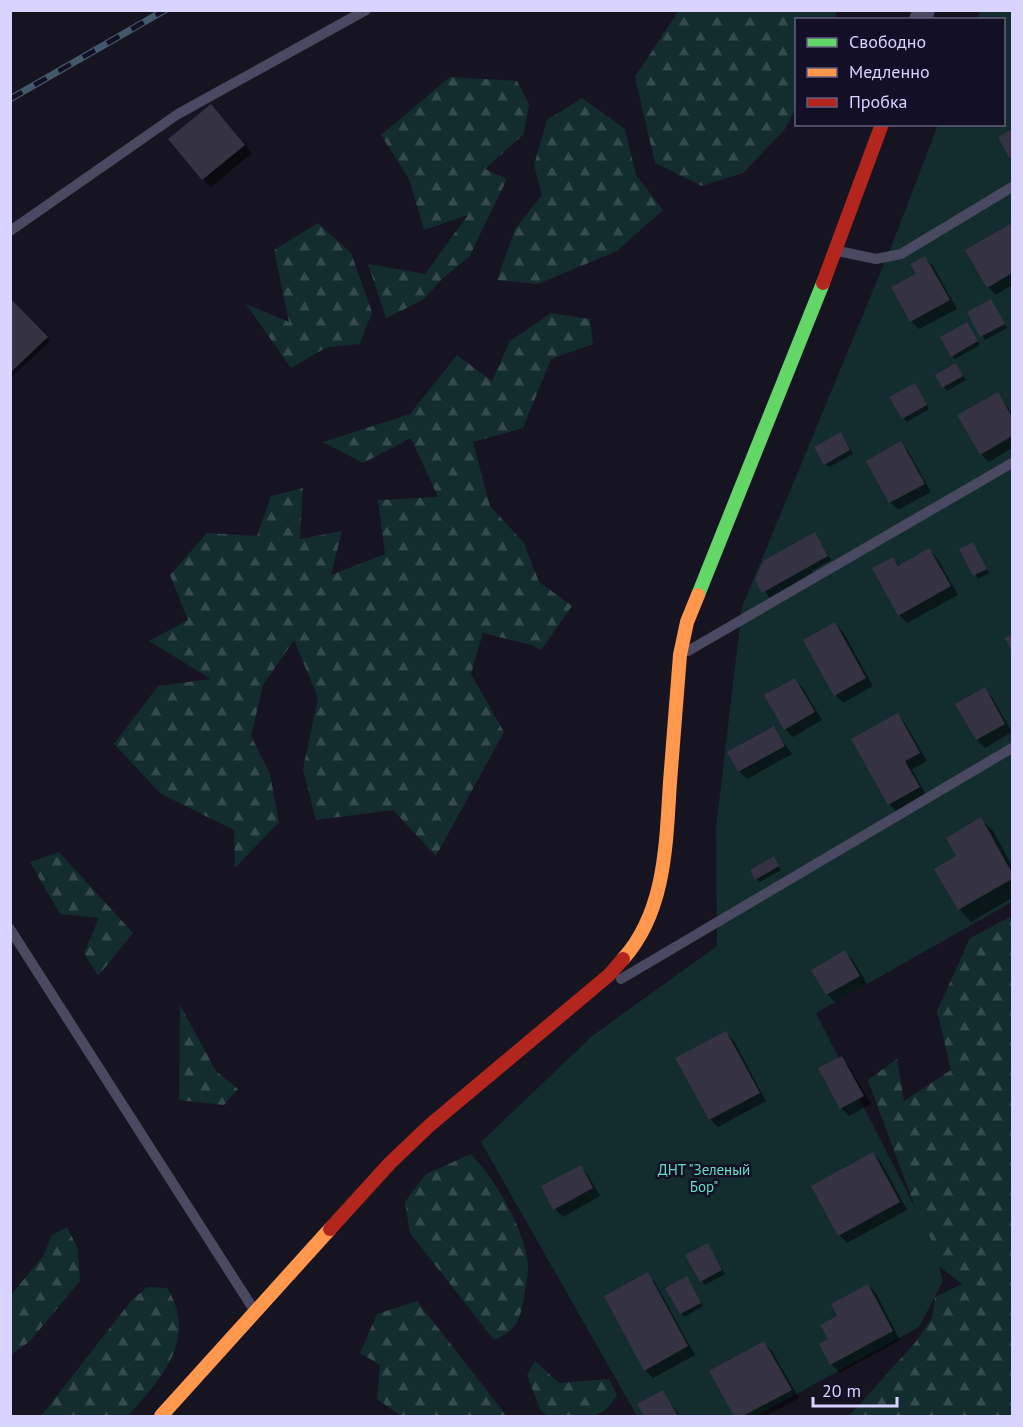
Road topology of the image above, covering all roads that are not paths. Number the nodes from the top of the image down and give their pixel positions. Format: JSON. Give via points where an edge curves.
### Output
{"nodes":[{"id":1,"x":366,"y":10,"type":"edge"},
{"id":2,"x":881,"y":126,"type":"edge"},
{"id":3,"x":1012,"y":187,"type":"edge"},
{"id":4,"x":10,"y":231,"type":"edge"},
{"id":5,"x":836,"y":250,"type":"junction"},
{"id":6,"x":1012,"y":463,"type":"edge"},
{"id":7,"x":680,"y":655,"type":"junction"},
{"id":8,"x":1012,"y":748,"type":"edge"},
{"id":9,"x":10,"y":929,"type":"edge"},
{"id":10,"x":566,"y":1011,"type":"junction"},
{"id":11,"x":254,"y":1311,"type":"junction"},
{"id":12,"x":161,"y":1416,"type":"edge"}],
"edges":[{"from":1,"to":4,"type":"lane","via":[[178,114]]},
{"from":2,"to":5,"type":"street"},
{"from":3,"to":5,"type":"lane","via":[[901,254],[876,260]]},
{"from":5,"to":7,"type":"street","via":[[703,577]]},
{"from":6,"to":7,"type":"lane"},
{"from":7,"to":10,"type":"street","via":[[667,837],[654,907],[626,958]]},
{"from":8,"to":10,"type":"lane"},
{"from":9,"to":11,"type":"lane"},
{"from":10,"to":11,"type":"street","via":[[398,1155]]},
{"from":11,"to":12,"type":"street"}]}
